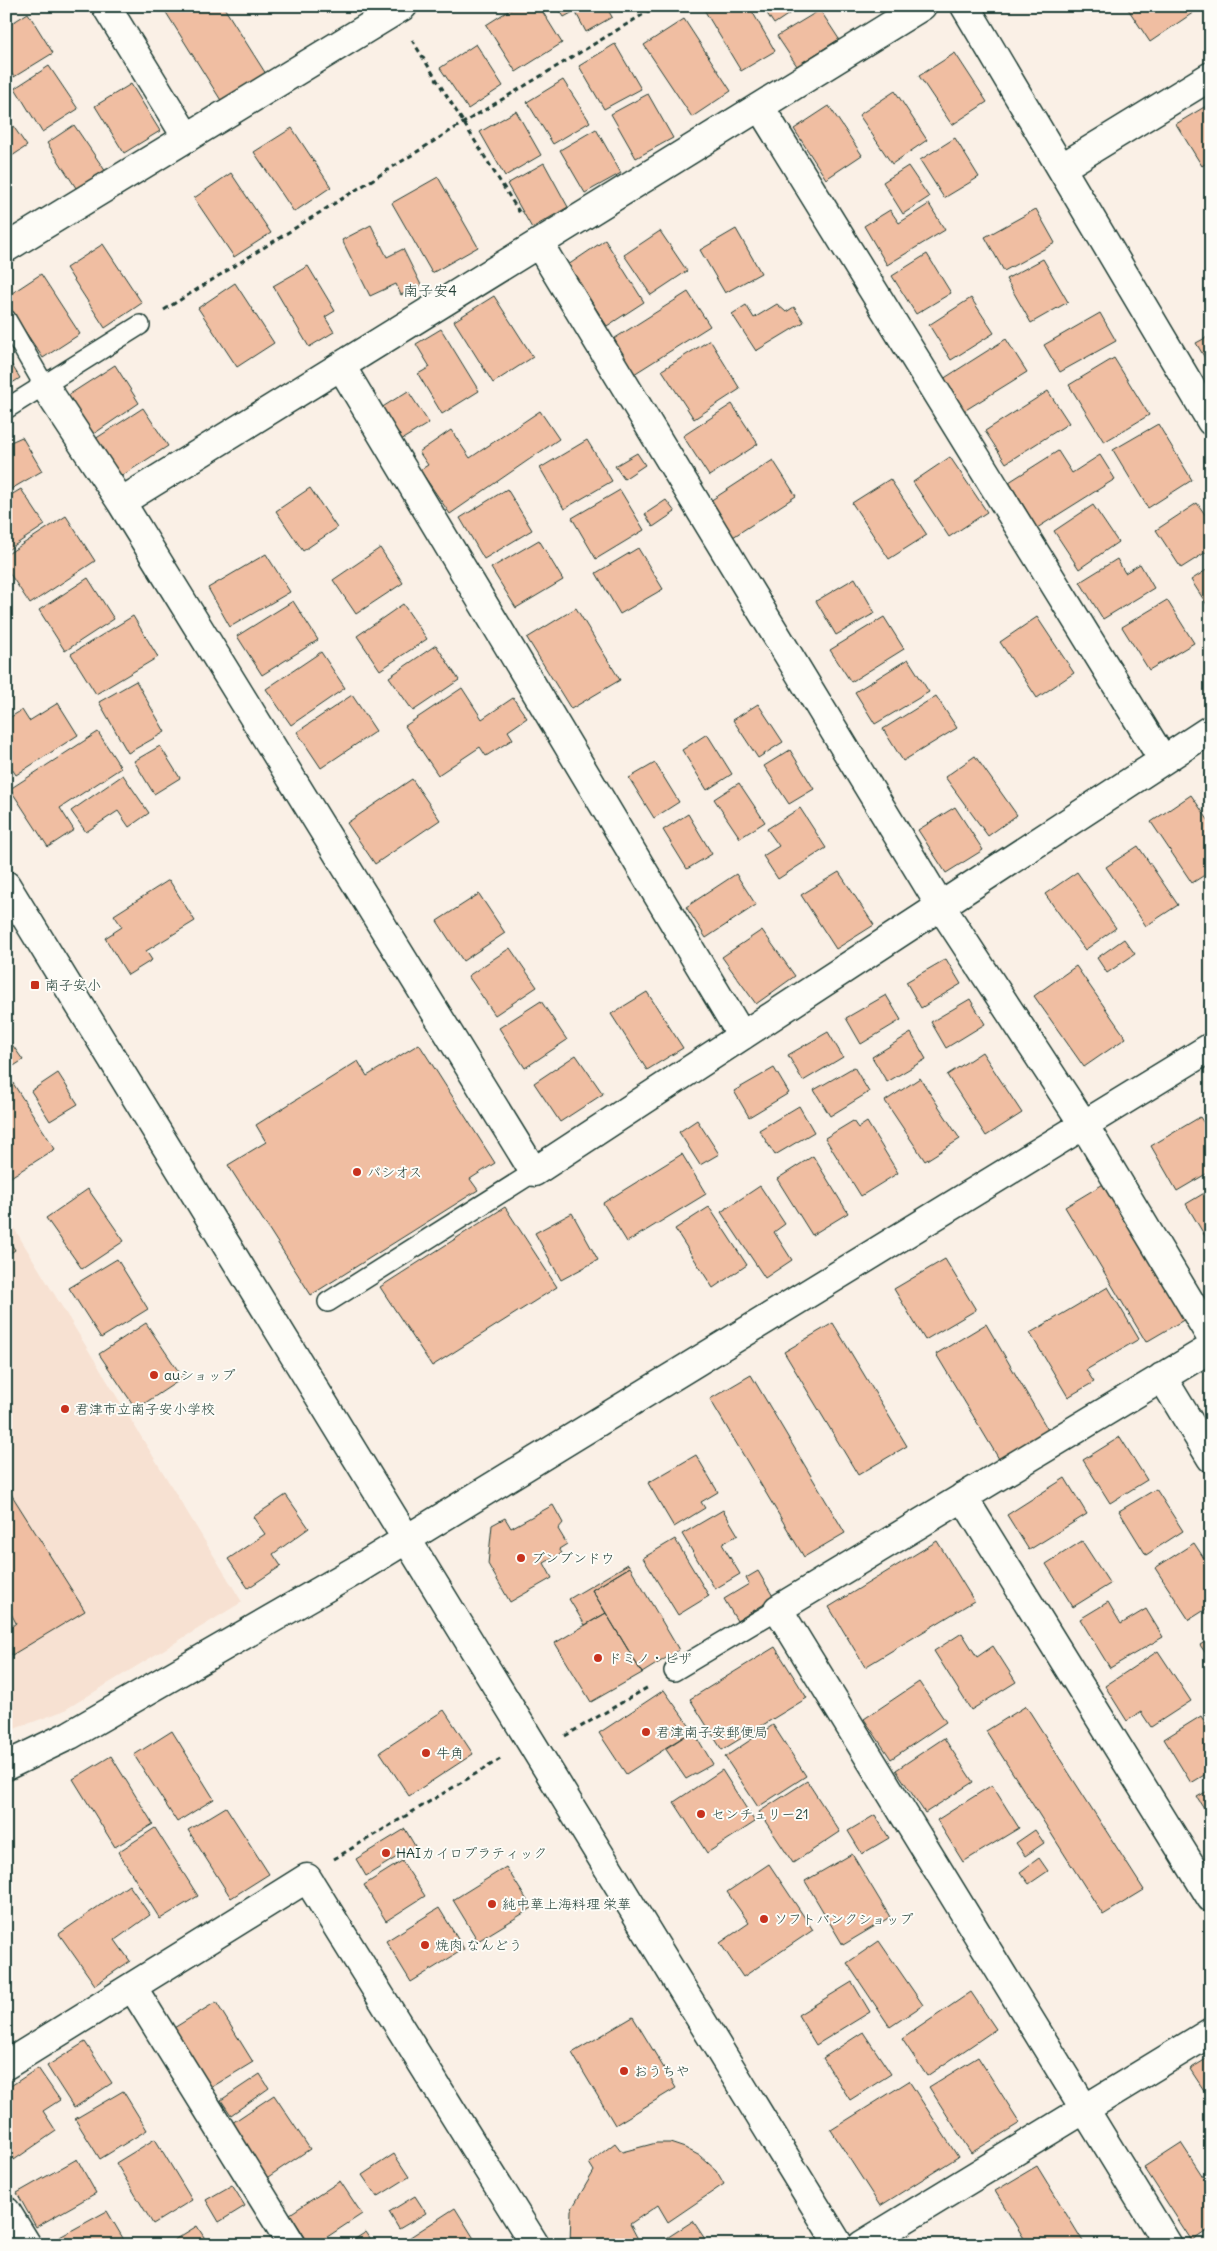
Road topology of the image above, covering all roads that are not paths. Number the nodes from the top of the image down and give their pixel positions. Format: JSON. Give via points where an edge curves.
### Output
{"nodes":[{"id":1,"x":106,"y":6,"type":"edge"},
{"id":2,"x":922,"y":6,"type":"edge"},
{"id":3,"x":965,"y":6,"type":"edge"},
{"id":4,"x":396,"y":8,"type":"edge"},
{"id":5,"x":1211,"y":76,"type":"edge"},
{"id":6,"x":760,"y":107,"type":"junction"},
{"id":7,"x":187,"y":138,"type":"junction"},
{"id":8,"x":1061,"y":168,"type":"junction"},
{"id":9,"x":539,"y":244,"type":"junction"},
{"id":10,"x":6,"y":248,"type":"edge"},
{"id":11,"x":6,"y":319,"type":"edge"},
{"id":12,"x":140,"y":325,"type":"road end"},
{"id":13,"x":341,"y":366,"type":"junction"},
{"id":14,"x":44,"y":385,"type":"junction"},
{"id":15,"x":6,"y":409,"type":"edge"},
{"id":16,"x":1211,"y":421,"type":"edge"},
{"id":17,"x":121,"y":502,"type":"junction"},
{"id":18,"x":1211,"y":729,"type":"edge"},
{"id":19,"x":1163,"y":760,"type":"junction"},
{"id":20,"x":6,"y":885,"type":"edge"},
{"id":21,"x":940,"y":905,"type":"junction"},
{"id":22,"x":742,"y":1036,"type":"junction"},
{"id":23,"x":1211,"y":1047,"type":"edge"},
{"id":24,"x":1084,"y":1125,"type":"junction"},
{"id":25,"x":534,"y":1172,"type":"junction"},
{"id":26,"x":328,"y":1302,"type":"dead end"},
{"id":27,"x":1211,"y":1337,"type":"edge"},
{"id":28,"x":1211,"y":1348,"type":"edge"},
{"id":29,"x":1162,"y":1377,"type":"junction"},
{"id":30,"x":1211,"y":1458,"type":"edge"},
{"id":31,"x":963,"y":1497,"type":"junction"},
{"id":32,"x":407,"y":1537,"type":"junction"},
{"id":33,"x":778,"y":1608,"type":"junction"},
{"id":34,"x":674,"y":1671,"type":"road end"},
{"id":35,"x":6,"y":1766,"type":"edge"},
{"id":36,"x":1211,"y":1898,"type":"edge"},
{"id":37,"x":133,"y":1988,"type":"junction"},
{"id":38,"x":1211,"y":2032,"type":"edge"},
{"id":39,"x":6,"y":2065,"type":"edge"},
{"id":40,"x":1086,"y":2108,"type":"junction"},
{"id":41,"x":6,"y":2211,"type":"edge"},
{"id":42,"x":27,"y":2245,"type":"edge"},
{"id":43,"x":292,"y":2245,"type":"edge"},
{"id":44,"x":535,"y":2245,"type":"edge"},
{"id":45,"x":839,"y":2245,"type":"edge"},
{"id":46,"x":862,"y":2245,"type":"edge"},
{"id":47,"x":1168,"y":2245,"type":"edge"}],
"edges":[{"from":1,"to":7,"type":"street"},
{"from":2,"to":6,"type":"street"},
{"from":3,"to":8,"type":"street"},
{"from":4,"to":7,"type":"street"},
{"from":5,"to":8,"type":"street"},
{"from":6,"to":9,"type":"street"},
{"from":6,"to":19,"type":"street"},
{"from":7,"to":10,"type":"street"},
{"from":8,"to":16,"type":"street"},
{"from":9,"to":13,"type":"street"},
{"from":9,"to":21,"type":"street"},
{"from":11,"to":14,"type":"lane"},
{"from":12,"to":14,"type":"lane"},
{"from":13,"to":17,"type":"street"},
{"from":13,"to":22,"type":"street"},
{"from":14,"to":15,"type":"lane"},
{"from":14,"to":17,"type":"street"},
{"from":17,"to":25,"type":"street"},
{"from":18,"to":19,"type":"street"},
{"from":19,"to":21,"type":"street"},
{"from":20,"to":32,"type":"street"},
{"from":21,"to":22,"type":"street"},
{"from":21,"to":24,"type":"street"},
{"from":22,"to":25,"type":"street"},
{"from":23,"to":24,"type":"street"},
{"from":24,"to":27,"type":"street"},
{"from":24,"to":32,"type":"street"},
{"from":25,"to":26,"type":"lane"},
{"from":28,"to":29,"type":"street"},
{"from":29,"to":30,"type":"street"},
{"from":29,"to":31,"type":"street"},
{"from":31,"to":33,"type":"street"},
{"from":31,"to":36,"type":"street"},
{"from":32,"to":35,"type":"street","via":[[344,1577],[70,1735]]},
{"from":32,"to":45,"type":"street"},
{"from":33,"to":34,"type":"lane"},
{"from":33,"to":40,"type":"street"},
{"from":37,"to":39,"type":"street"},
{"from":37,"to":43,"type":"street"},
{"from":37,"to":44,"type":"street","via":[[307,1878]]},
{"from":38,"to":40,"type":"street"},
{"from":40,"to":46,"type":"street"},
{"from":40,"to":47,"type":"street"},
{"from":41,"to":42,"type":"street"}]}
